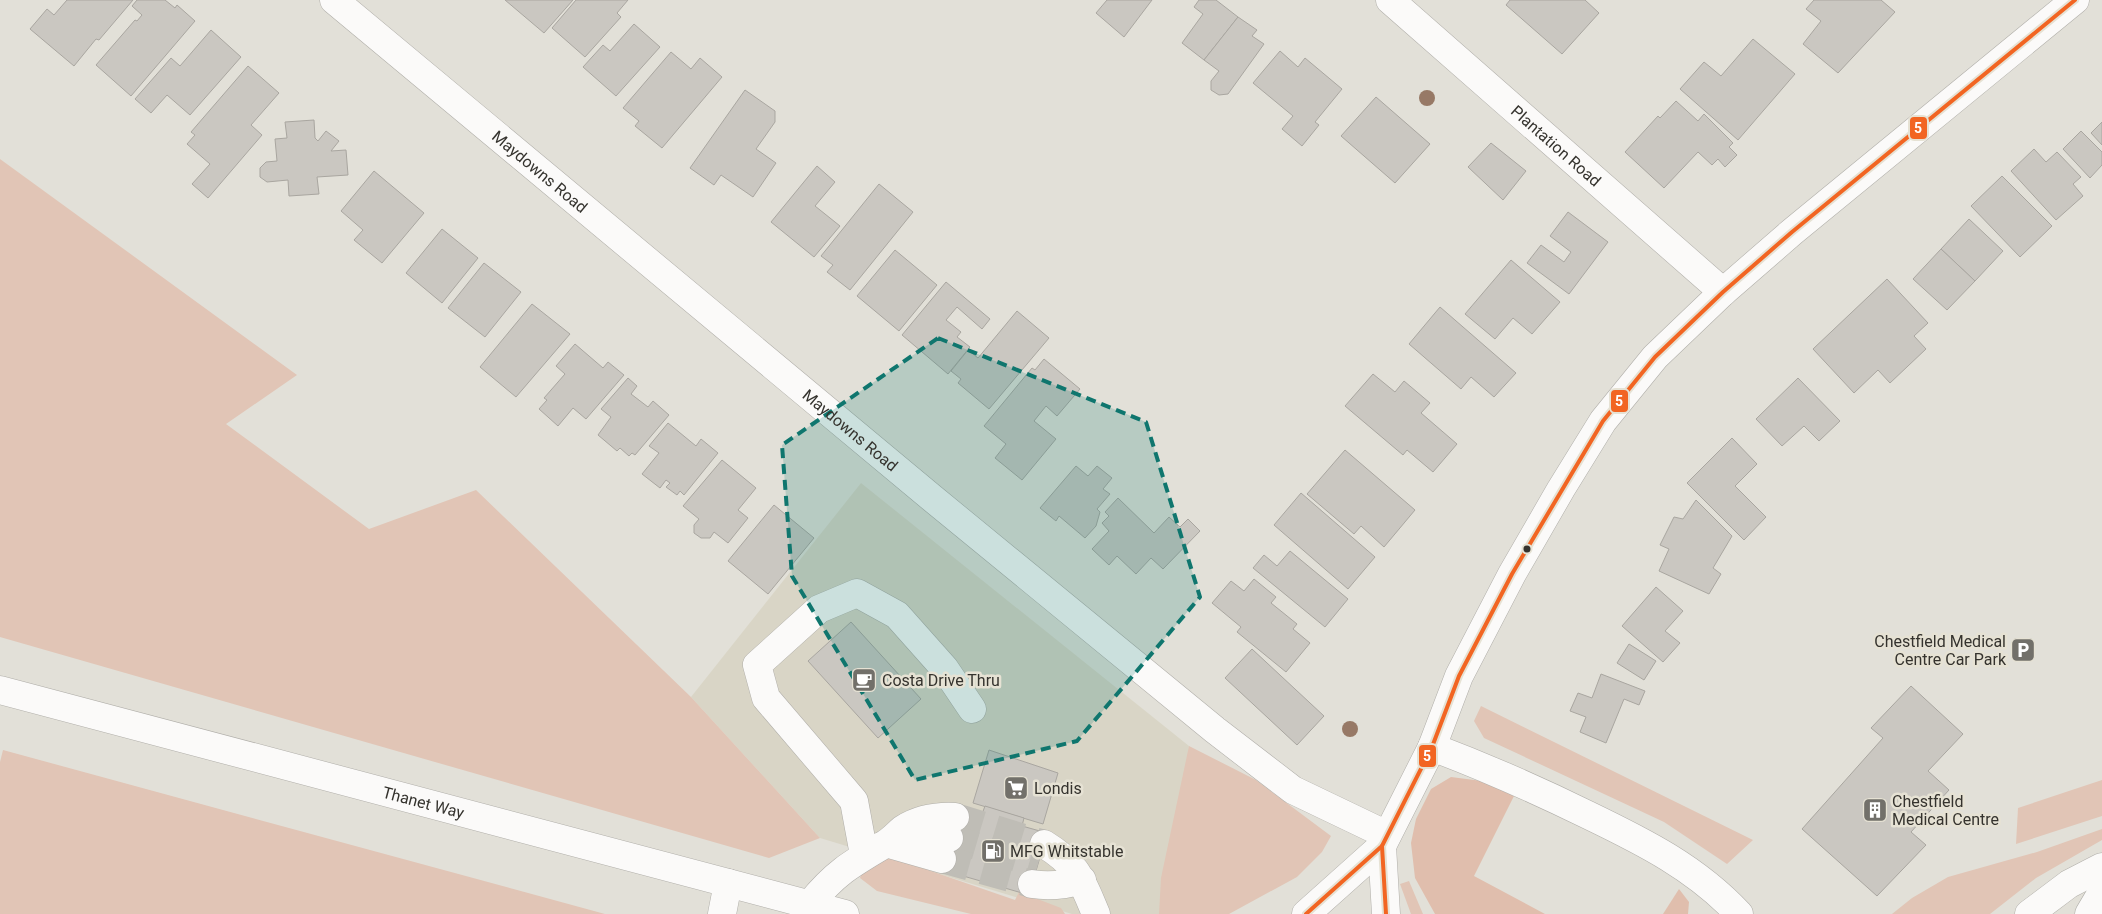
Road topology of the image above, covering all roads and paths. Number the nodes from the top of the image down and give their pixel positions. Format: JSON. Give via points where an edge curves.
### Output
{"nodes":[{"id":1,"x":334,"y":0,"type":"edge"},
{"id":2,"x":1390,"y":0,"type":"edge"},
{"id":3,"x":2075,"y":0,"type":"edge"},
{"id":4,"x":1723,"y":292,"type":"junction"},
{"id":5,"x":0,"y":690,"type":"edge"},
{"id":6,"x":972,"y":708,"type":"dead end"},
{"id":7,"x":1432,"y":747,"type":"junction"},
{"id":8,"x":1384,"y":840,"type":"junction"},
{"id":9,"x":876,"y":849,"type":"junction"},
{"id":10,"x":2102,"y":867,"type":"edge"},
{"id":11,"x":1082,"y":880,"type":"junction"},
{"id":12,"x":728,"y":882,"type":"junction"},
{"id":13,"x":2102,"y":892,"type":"edge"},
{"id":14,"x":810,"y":904,"type":"junction"},
{"id":15,"x":722,"y":914,"type":"edge"},
{"id":16,"x":845,"y":914,"type":"edge"},
{"id":17,"x":1096,"y":914,"type":"edge"},
{"id":18,"x":1306,"y":914,"type":"edge"},
{"id":19,"x":1386,"y":914,"type":"edge"},
{"id":20,"x":1739,"y":914,"type":"edge"},
{"id":21,"x":2029,"y":914,"type":"edge"},
{"id":22,"x":2089,"y":914,"type":"edge"}],
"edges":[{"from":1,"to":8,"type":"street","name":"Maydowns Road","via":[[1215,730],[1293,790]]},
{"from":2,"to":4,"type":"street","name":"Plantation Road"},
{"from":3,"to":4,"type":"street"},
{"from":4,"to":7,"type":"street","via":[[1655,357],[1603,421],[1512,574],[1460,676]]},
{"from":5,"to":12,"type":"street","name":"Thanet Way"},
{"from":6,"to":9,"type":"street","via":[[944,669],[897,615],[857,593],[819,609],[757,665],[766,698],[854,801]]},
{"from":7,"to":8,"type":"street"},
{"from":7,"to":20,"type":"street","via":[[1491,770],[1637,839],[1689,869]]},
{"from":8,"to":18,"type":"street"},
{"from":8,"to":19,"type":"street"},
{"from":9,"to":9,"type":"street","via":[[948,838],[939,816],[903,829]]},
{"from":9,"to":14,"type":"street","via":[[840,871]]},
{"from":10,"to":21,"type":"street","via":[[2069,884]]},
{"from":11,"to":11,"type":"street","via":[[1067,859],[1038,864],[1045,886]]},
{"from":11,"to":17,"type":"street"},
{"from":12,"to":14,"type":"street","name":"Thanet Way"},
{"from":12,"to":15,"type":"street"},
{"from":13,"to":22,"type":"street"},
{"from":14,"to":16,"type":"street","name":"Thanet Way"}]}
